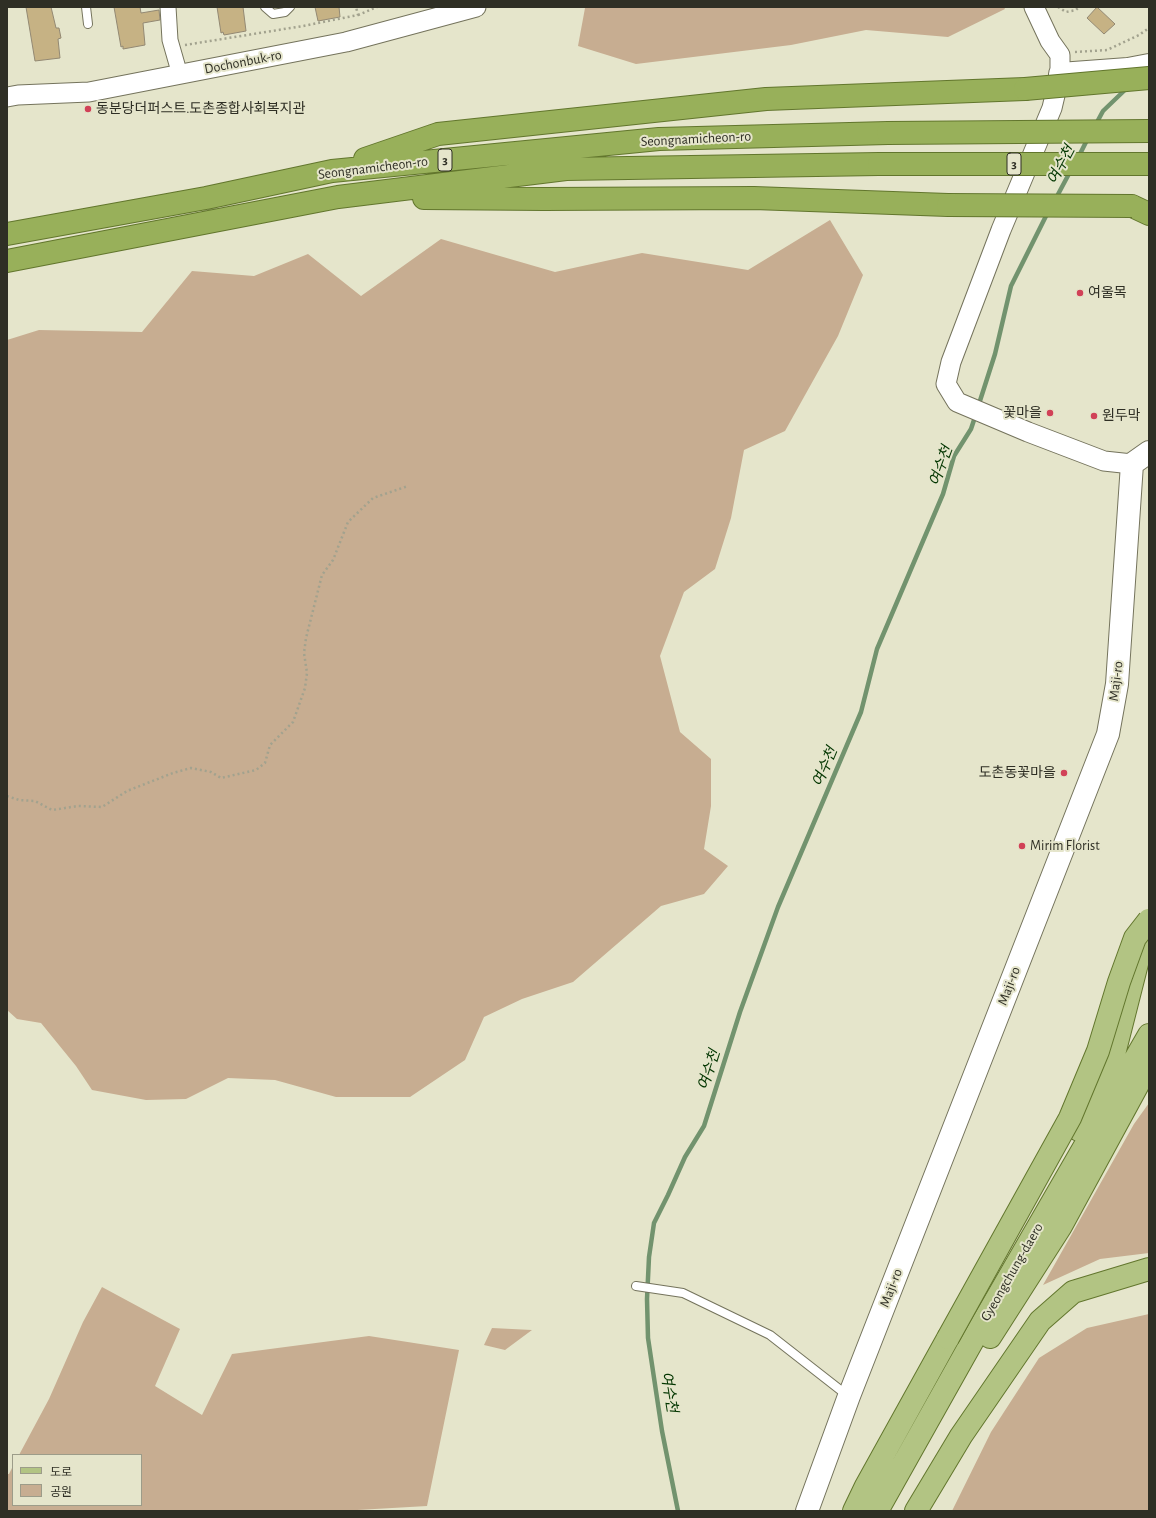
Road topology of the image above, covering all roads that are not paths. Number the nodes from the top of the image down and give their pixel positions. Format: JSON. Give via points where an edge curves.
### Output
{"nodes":[{"id":1,"x":86,"y":7,"type":"edge"},
{"id":2,"x":168,"y":7,"type":"edge"},
{"id":3,"x":265,"y":7,"type":"edge"},
{"id":4,"x":290,"y":7,"type":"edge"},
{"id":5,"x":476,"y":7,"type":"edge"},
{"id":6,"x":1034,"y":7,"type":"edge"},
{"id":7,"x":88,"y":24,"type":"dead end"},
{"id":8,"x":1060,"y":64,"type":"junction"},
{"id":9,"x":1149,"y":65,"type":"edge"},
{"id":10,"x":180,"y":75,"type":"junction"},
{"id":11,"x":1149,"y":78,"type":"edge"},
{"id":12,"x":7,"y":97,"type":"edge"},
{"id":13,"x":1149,"y":131,"type":"edge"},
{"id":14,"x":1149,"y":164,"type":"edge"},
{"id":15,"x":332,"y":171,"type":"junction"},
{"id":16,"x":338,"y":197,"type":"junction"},
{"id":17,"x":1140,"y":210,"type":"edge"},
{"id":18,"x":7,"y":234,"type":"edge"},
{"id":19,"x":7,"y":261,"type":"edge"},
{"id":20,"x":1141,"y":458,"type":"edge"},
{"id":21,"x":1149,"y":916,"type":"edge"},
{"id":22,"x":1149,"y":920,"type":"edge"},
{"id":23,"x":1149,"y":1035,"type":"edge"},
{"id":24,"x":1149,"y":1064,"type":"edge"},
{"id":25,"x":1149,"y":1093,"type":"edge"},
{"id":26,"x":1061,"y":1226,"type":"junction"},
{"id":27,"x":1149,"y":1269,"type":"edge"},
{"id":28,"x":639,"y":1287,"type":"dead end"},
{"id":29,"x":982,"y":1324,"type":"junction"},
{"id":30,"x":849,"y":1396,"type":"junction"},
{"id":31,"x":807,"y":1511,"type":"edge"},
{"id":32,"x":854,"y":1511,"type":"edge"},
{"id":33,"x":877,"y":1511,"type":"edge"},
{"id":34,"x":893,"y":1511,"type":"edge"},
{"id":35,"x":916,"y":1511,"type":"edge"}],
"edges":[{"from":1,"to":7,"type":"lane"},
{"from":2,"to":10,"type":"street","via":[[170,40]]},
{"from":3,"to":4,"type":"lane","via":[[273,14],[285,12]]},
{"from":5,"to":10,"type":"street","name":"Dochonbuk-ro","via":[[346,42]]},
{"from":6,"to":8,"type":"street"},
{"from":8,"to":9,"type":"main road","via":[[1128,69]]},
{"from":8,"to":20,"type":"street","via":[[1052,108],[1001,230],[951,362],[946,384],[957,402],[1104,461]]},
{"from":10,"to":12,"type":"street","name":"Dochonbuk-ro","via":[[89,92]]},
{"from":11,"to":15,"type":"highway","bridge":true,"via":[[1026,89],[766,99],[438,134]]},
{"from":13,"to":15,"type":"highway","name":"Seongnamicheon-ro","number":"3","bridge":true,"via":[[888,133],[659,140]]},
{"from":14,"to":16,"type":"highway","name":"Seongnamicheon-ro","number":"3","bridge":true,"via":[[879,164],[566,169]]},
{"from":15,"to":18,"type":"highway","name":"Seongnamicheon-ro","number":"3","via":[[206,198]]},
{"from":16,"to":17,"type":"highway","bridge":true,"via":[[754,198]]},
{"from":16,"to":19,"type":"highway","name":"Seongnamicheon-ro","number":"3"},
{"from":20,"to":30,"type":"main road","name":"Maji-ro","via":[[1117,684],[1108,734]]},
{"from":21,"to":29,"type":"main road","via":[[1112,1062]]},
{"from":22,"to":32,"type":"main road","bridge":true,"via":[[1135,938],[1098,1051],[1070,1118]]},
{"from":23,"to":29,"type":"main road","name":"Gyeongchung-daero"},
{"from":24,"to":26,"type":"main road","name":"Gyeongchung-daero"},
{"from":25,"to":26,"type":"main road"},
{"from":26,"to":34,"type":"main road","name":"Gyeongchung-daero","via":[[983,1348]]},
{"from":27,"to":35,"type":"main road","via":[[1073,1292],[1040,1321],[961,1436]]},
{"from":28,"to":30,"type":"lane","via":[[683,1293],[770,1335]]},
{"from":29,"to":33,"type":"main road","name":"Gyeongchung-daero"},
{"from":30,"to":31,"type":"main road","name":"Maji-ro"}]}
